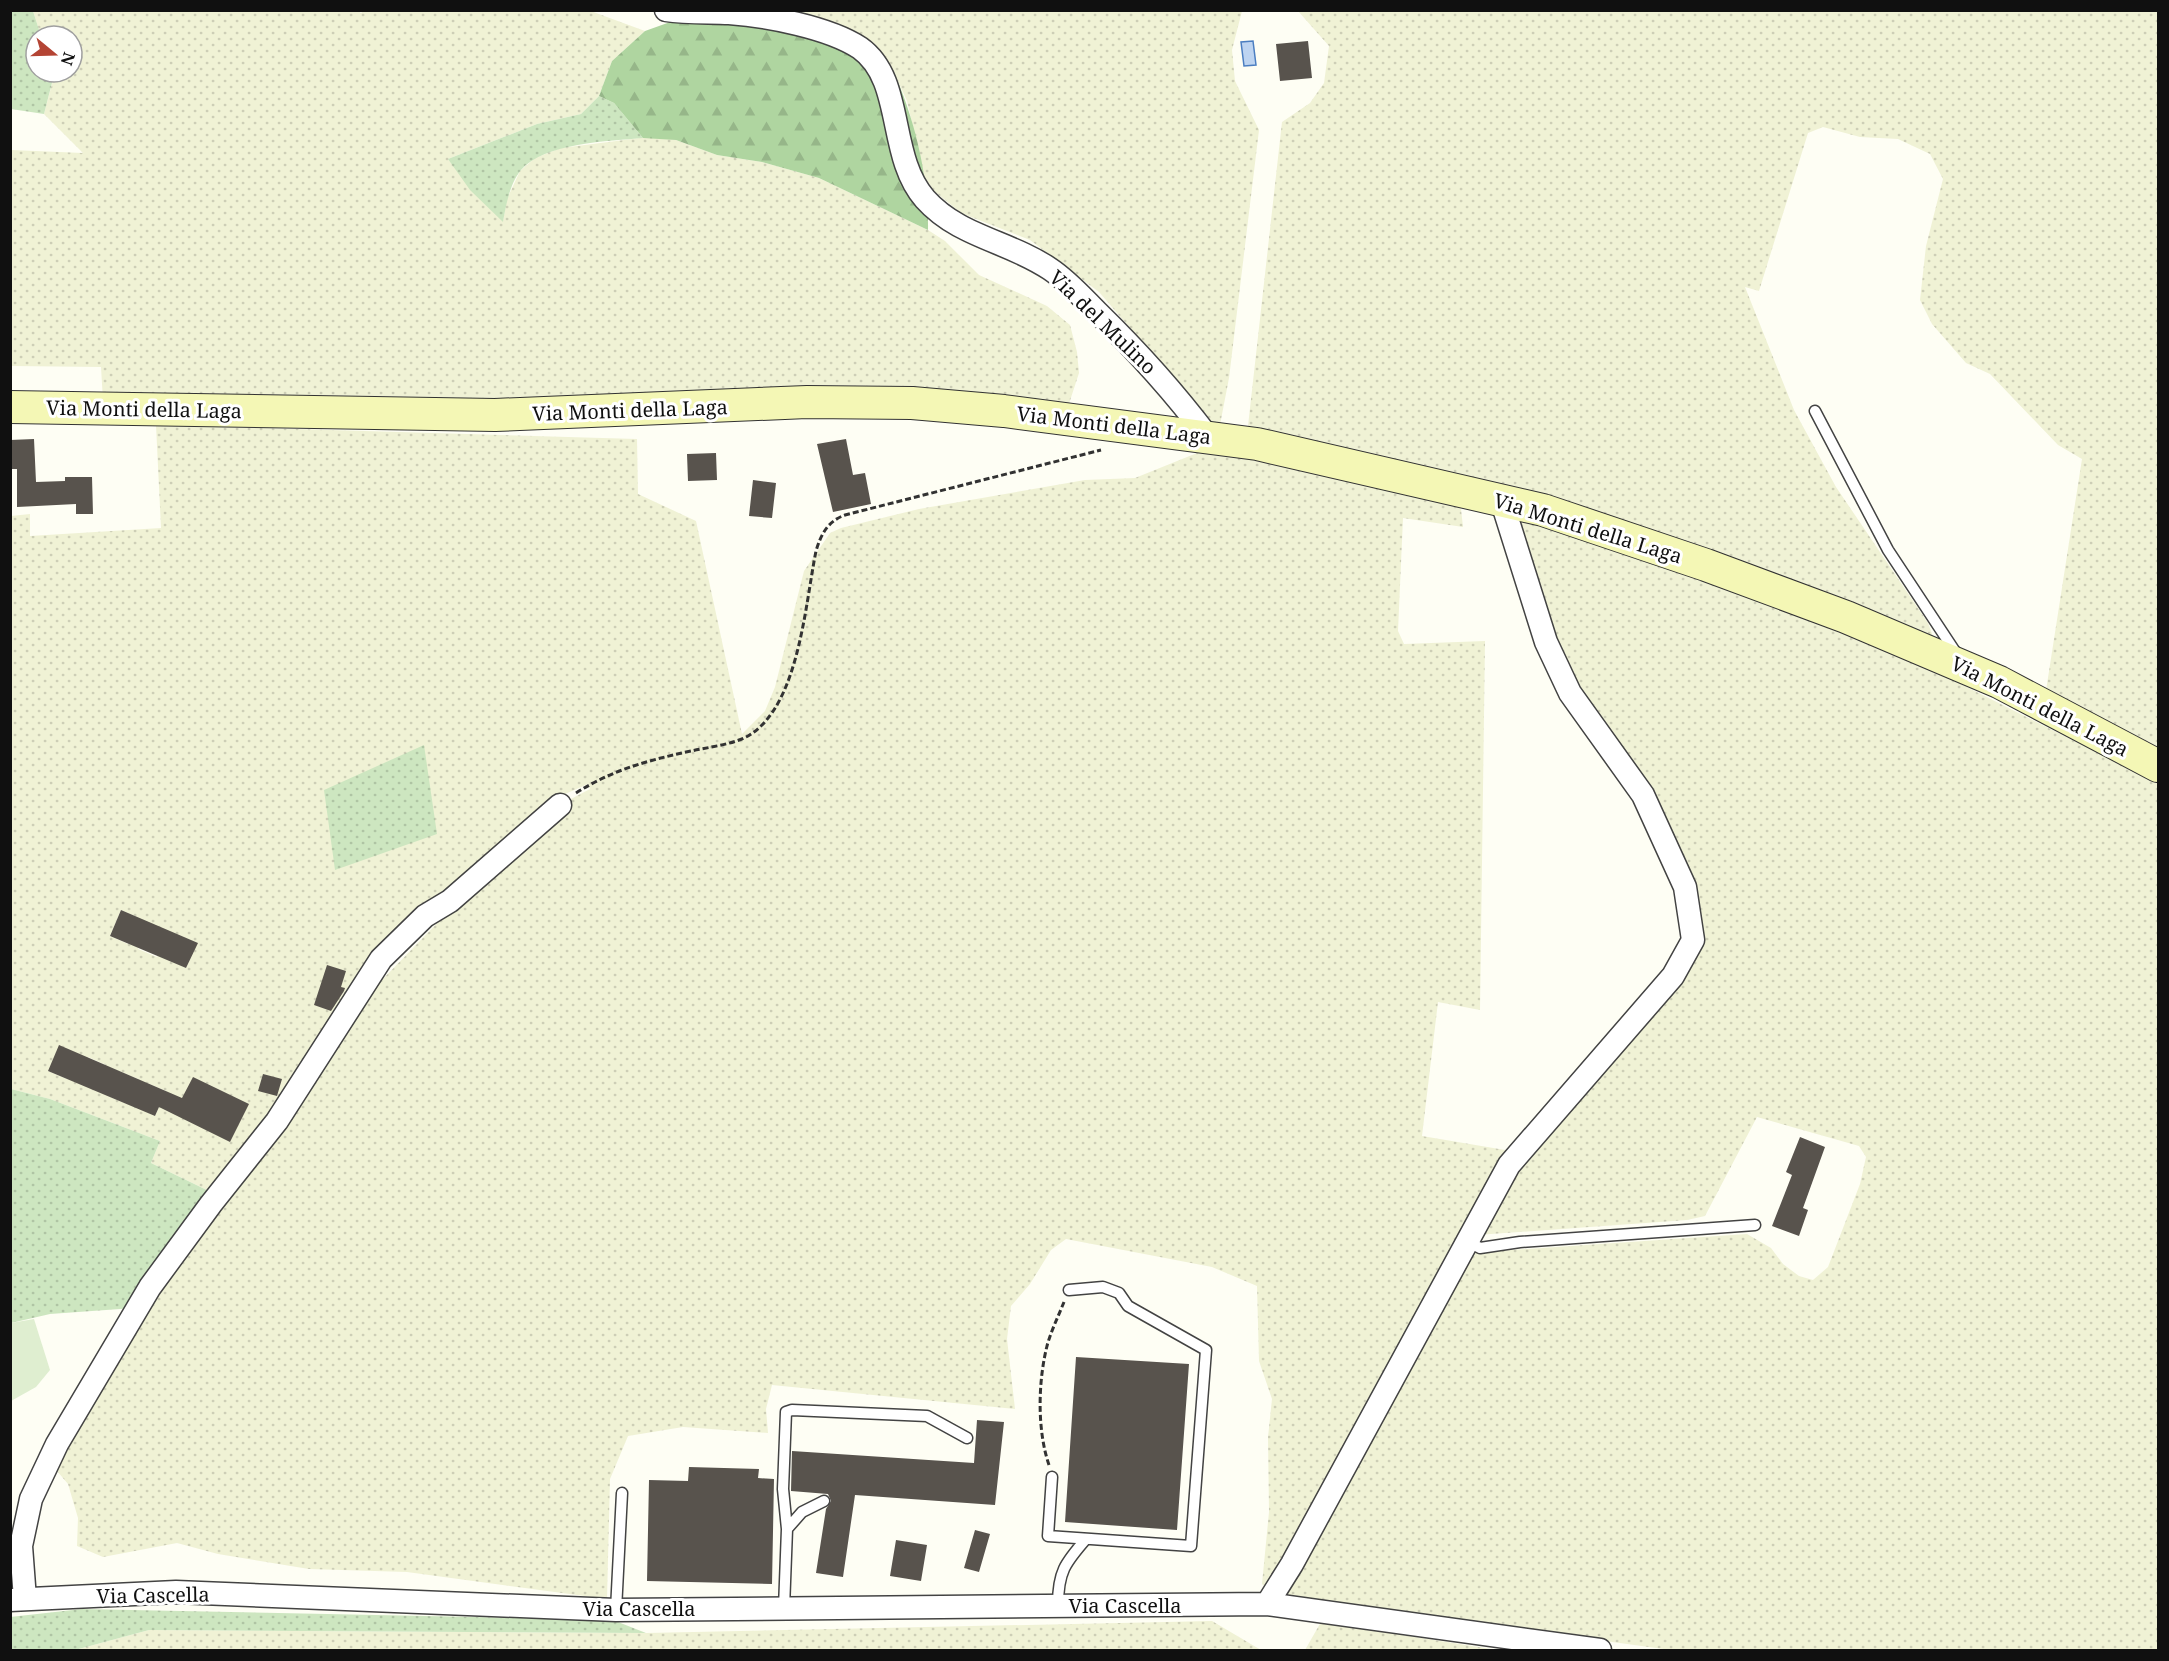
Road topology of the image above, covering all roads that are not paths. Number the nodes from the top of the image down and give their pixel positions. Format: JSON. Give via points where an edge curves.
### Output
{"nodes":[{"id":1,"x":666,"y":10,"type":"edge"},
{"id":2,"x":10,"y":407,"type":"edge"},
{"id":3,"x":1815,"y":411,"type":"dead end"},
{"id":4,"x":1208,"y":437,"type":"junction"},
{"id":5,"x":1501,"y":499,"type":"junction"},
{"id":6,"x":1966,"y":667,"type":"junction"},
{"id":7,"x":2158,"y":766,"type":"edge"},
{"id":8,"x":560,"y":805,"type":"road end"},
{"id":9,"x":1755,"y":1225,"type":"dead end"},
{"id":10,"x":1466,"y":1242,"type":"junction"},
{"id":11,"x":1069,"y":1290,"type":"road end"},
{"id":12,"x":967,"y":1438,"type":"dead end"},
{"id":13,"x":1053,"y":1477,"type":"road end"},
{"id":14,"x":622,"y":1493,"type":"dead end"},
{"id":15,"x":824,"y":1501,"type":"dead end"},
{"id":16,"x":786,"y":1529,"type":"junction"},
{"id":17,"x":1086,"y":1539,"type":"junction"},
{"id":18,"x":18,"y":1599,"type":"edge"},
{"id":19,"x":1268,"y":1604,"type":"junction"},
{"id":20,"x":1058,"y":1605,"type":"junction"},
{"id":21,"x":784,"y":1608,"type":"junction"},
{"id":22,"x":616,"y":1610,"type":"junction"},
{"id":23,"x":1600,"y":1650,"type":"edge"}],
"edges":[{"from":1,"to":4,"type":"street","name":"Via del Mulino","via":[[767,18],[828,34],[863,51],[883,77],[904,164],[923,197],[963,229],[1031,258],[1069,284],[1144,360]]},
{"from":2,"to":4,"type":"street","name":"Via Monti della Laga","via":[[505,415],[896,402],[1004,411]]},
{"from":3,"to":6,"type":"lane","via":[[1888,550]]},
{"from":4,"to":5,"type":"street","name":"Via Monti della Laga"},
{"from":5,"to":6,"type":"street","name":"Via Monti della Laga","via":[[1706,565]]},
{"from":5,"to":10,"type":"street","via":[[1546,642],[1570,693],[1643,795],[1685,887],[1693,940],[1673,976],[1509,1165]]},
{"from":6,"to":7,"type":"street","name":"Via Monti della Laga"},
{"from":8,"to":18,"type":"street","via":[[450,901],[425,916],[381,959],[277,1121],[150,1287],[57,1444],[31,1499],[21,1546]]},
{"from":9,"to":10,"type":"lane","via":[[1480,1248]]},
{"from":10,"to":19,"type":"street"},
{"from":11,"to":17,"type":"lane","via":[[1103,1287],[1119,1293],[1128,1306],[1206,1350],[1191,1546]]},
{"from":12,"to":16,"type":"lane","via":[[927,1416],[792,1410],[786,1413]]},
{"from":13,"to":17,"type":"lane","via":[[1048,1536]]},
{"from":14,"to":22,"type":"lane"},
{"from":15,"to":16,"type":"lane","via":[[802,1512]]},
{"from":16,"to":21,"type":"lane"},
{"from":17,"to":20,"type":"lane","via":[[1064,1564],[1058,1584]]},
{"from":18,"to":22,"type":"street","name":"Via Cascella","via":[[176,1593]]},
{"from":19,"to":20,"type":"street","name":"Via Cascella"},
{"from":19,"to":23,"type":"street","name":"Via Cascella"},
{"from":20,"to":21,"type":"street","name":"Via Cascella"},
{"from":21,"to":22,"type":"street","name":"Via Cascella"}]}
